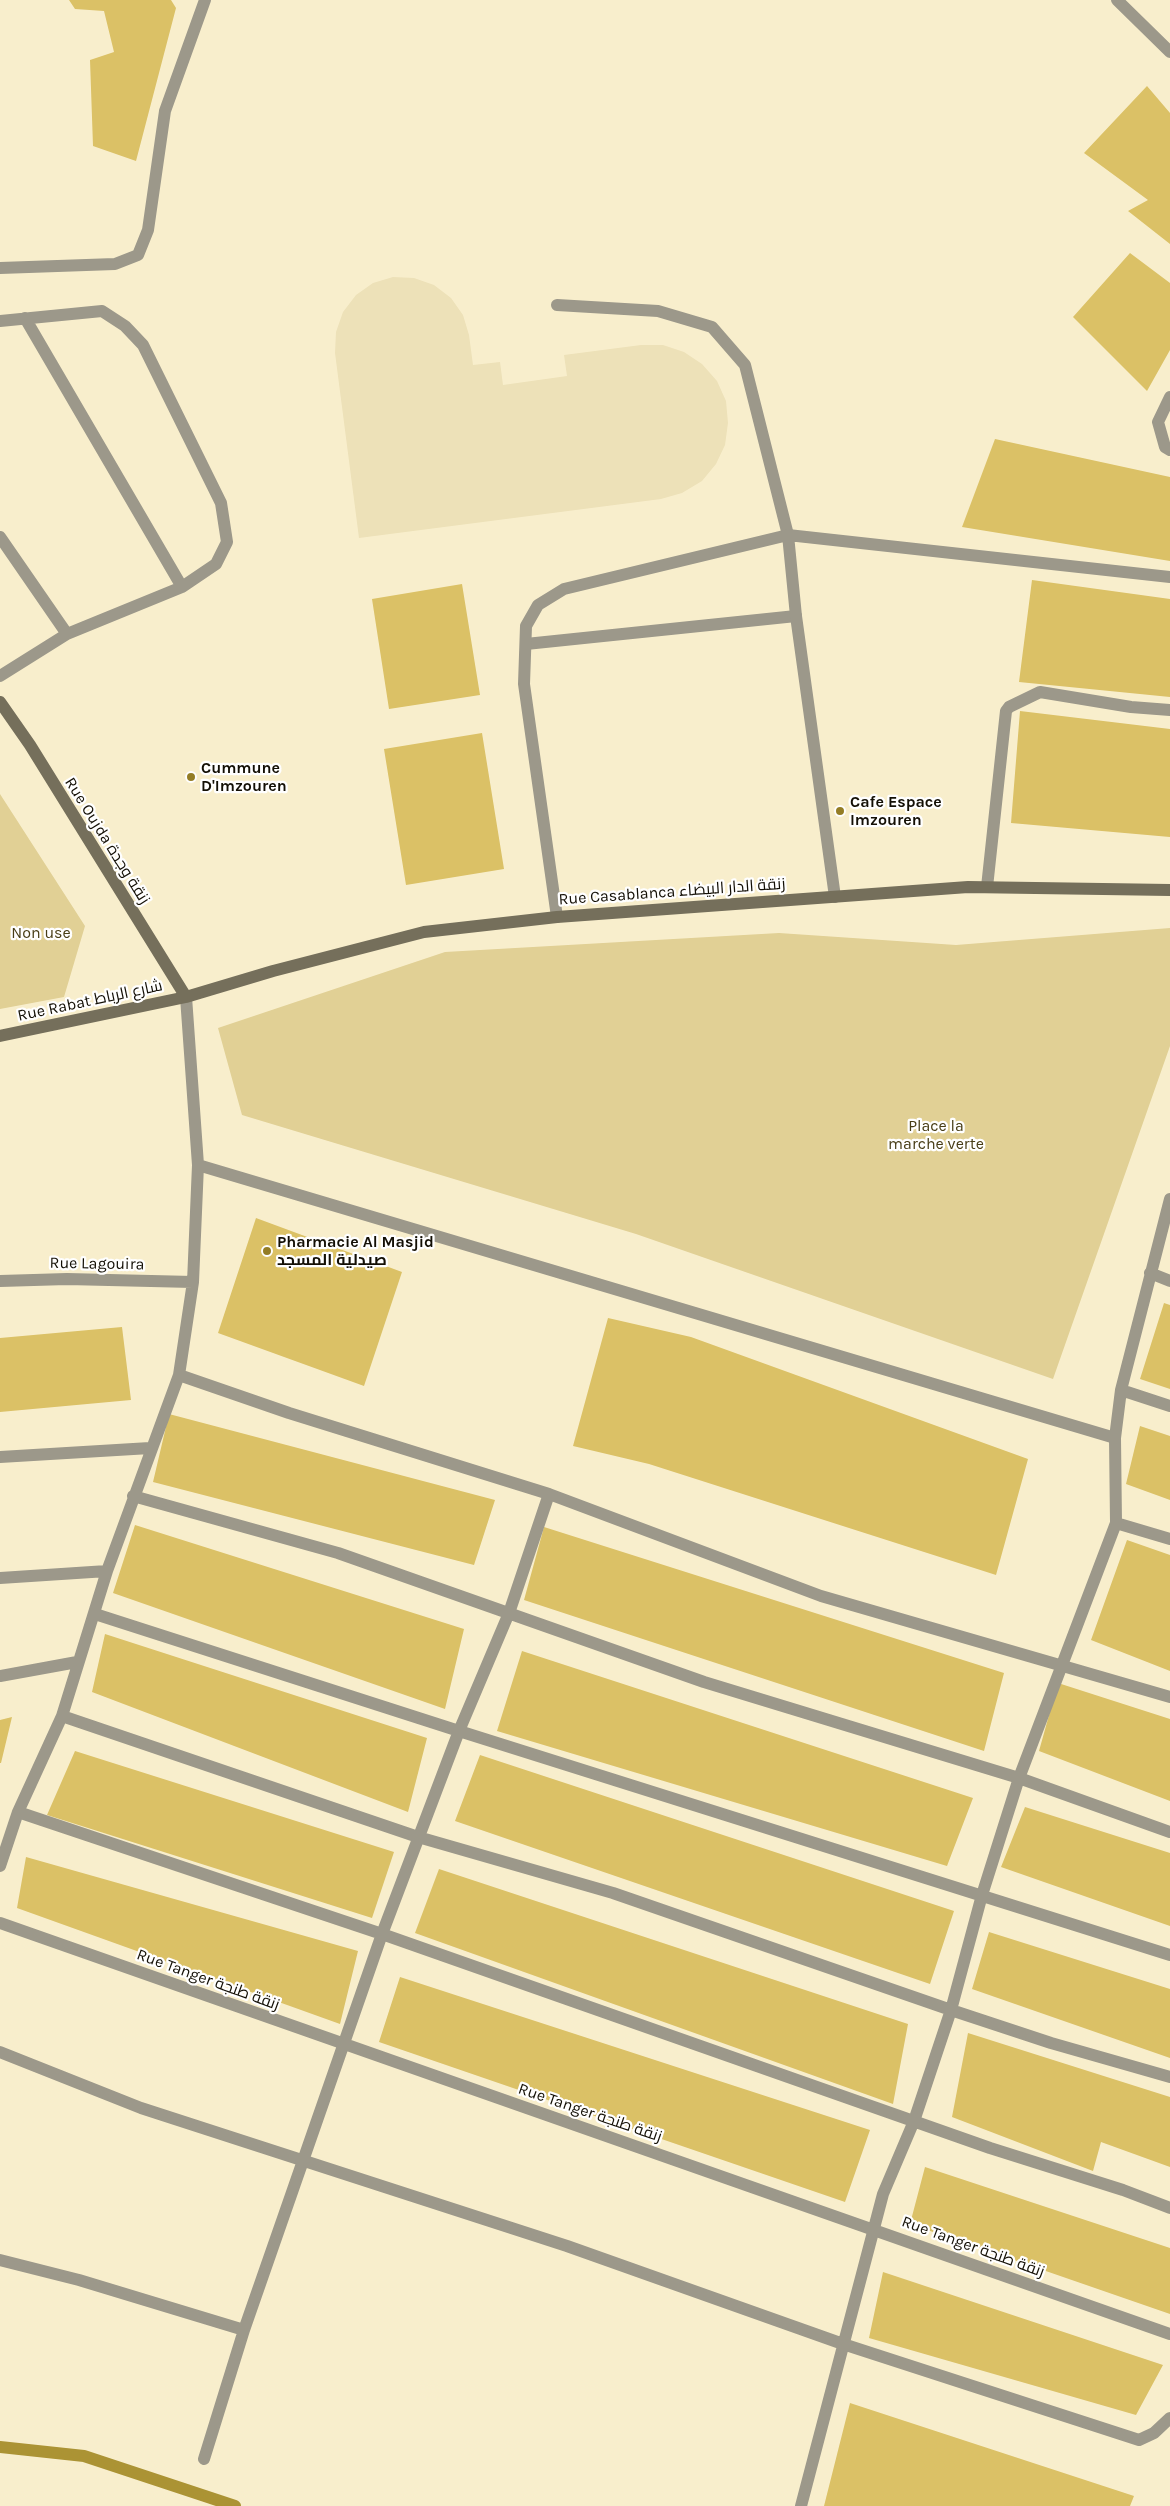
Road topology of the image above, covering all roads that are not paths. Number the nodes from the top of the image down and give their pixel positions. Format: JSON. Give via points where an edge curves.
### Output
{"nodes":[{"id":1,"x":205,"y":0,"type":"edge"},
{"id":2,"x":1117,"y":0,"type":"edge"},
{"id":3,"x":1170,"y":52,"type":"edge"},
{"id":4,"x":0,"y":268,"type":"edge"},
{"id":5,"x":557,"y":305,"type":"dead end"},
{"id":6,"x":25,"y":318,"type":"junction"},
{"id":7,"x":0,"y":321,"type":"edge"},
{"id":8,"x":1170,"y":396,"type":"edge"},
{"id":9,"x":1170,"y":450,"type":"edge"},
{"id":10,"x":788,"y":535,"type":"junction"},
{"id":11,"x":0,"y":537,"type":"edge"},
{"id":12,"x":1170,"y":577,"type":"edge"},
{"id":13,"x":182,"y":587,"type":"junction"},
{"id":14,"x":796,"y":616,"type":"junction"},
{"id":15,"x":67,"y":634,"type":"junction"},
{"id":16,"x":526,"y":644,"type":"junction"},
{"id":17,"x":0,"y":676,"type":"edge"},
{"id":18,"x":0,"y":702,"type":"edge"},
{"id":19,"x":1170,"y":710,"type":"edge"},
{"id":20,"x":987,"y":887,"type":"junction"},
{"id":21,"x":1170,"y":890,"type":"edge"},
{"id":22,"x":835,"y":897,"type":"junction"},
{"id":23,"x":557,"y":917,"type":"junction"},
{"id":24,"x":186,"y":997,"type":"junction"},
{"id":25,"x":0,"y":1036,"type":"edge"},
{"id":26,"x":198,"y":1165,"type":"junction"},
{"id":27,"x":1170,"y":1198,"type":"edge"},
{"id":28,"x":1150,"y":1272,"type":"junction"},
{"id":29,"x":0,"y":1281,"type":"edge"},
{"id":30,"x":1170,"y":1281,"type":"edge"},
{"id":31,"x":194,"y":1282,"type":"junction"},
{"id":32,"x":179,"y":1375,"type":"junction"},
{"id":33,"x":1121,"y":1390,"type":"junction"},
{"id":34,"x":1170,"y":1406,"type":"edge"},
{"id":35,"x":1115,"y":1438,"type":"junction"},
{"id":36,"x":150,"y":1448,"type":"junction"},
{"id":37,"x":0,"y":1457,"type":"edge"},
{"id":38,"x":549,"y":1494,"type":"junction"},
{"id":39,"x":133,"y":1496,"type":"junction"},
{"id":40,"x":1116,"y":1524,"type":"junction"},
{"id":41,"x":1170,"y":1539,"type":"edge"},
{"id":42,"x":107,"y":1571,"type":"junction"},
{"id":43,"x":0,"y":1578,"type":"edge"},
{"id":44,"x":509,"y":1613,"type":"junction"},
{"id":45,"x":95,"y":1614,"type":"junction"},
{"id":46,"x":77,"y":1662,"type":"junction"},
{"id":47,"x":1062,"y":1668,"type":"junction"},
{"id":48,"x":0,"y":1676,"type":"edge"},
{"id":49,"x":1170,"y":1697,"type":"edge"},
{"id":50,"x":62,"y":1716,"type":"junction"},
{"id":51,"x":459,"y":1731,"type":"junction"},
{"id":52,"x":1019,"y":1778,"type":"junction"},
{"id":53,"x":18,"y":1812,"type":"junction"},
{"id":54,"x":1170,"y":1832,"type":"edge"},
{"id":55,"x":418,"y":1837,"type":"junction"},
{"id":56,"x":0,"y":1866,"type":"edge"},
{"id":57,"x":982,"y":1894,"type":"junction"},
{"id":58,"x":0,"y":1923,"type":"edge"},
{"id":59,"x":382,"y":1934,"type":"junction"},
{"id":60,"x":1170,"y":1955,"type":"edge"},
{"id":61,"x":951,"y":2010,"type":"junction"},
{"id":62,"x":342,"y":2045,"type":"junction"},
{"id":63,"x":0,"y":2052,"type":"edge"},
{"id":64,"x":1170,"y":2077,"type":"edge"},
{"id":65,"x":914,"y":2122,"type":"junction"},
{"id":66,"x":303,"y":2162,"type":"junction"},
{"id":67,"x":1170,"y":2208,"type":"edge"},
{"id":68,"x":874,"y":2229,"type":"junction"},
{"id":69,"x":0,"y":2260,"type":"edge"},
{"id":70,"x":244,"y":2330,"type":"junction"},
{"id":71,"x":1170,"y":2334,"type":"edge"},
{"id":72,"x":843,"y":2344,"type":"junction"},
{"id":73,"x":1170,"y":2418,"type":"edge"},
{"id":74,"x":204,"y":2459,"type":"dead end"},
{"id":75,"x":801,"y":2506,"type":"edge"}],
"edges":[{"from":1,"to":4,"type":"street","via":[[165,111],[148,230],[138,254],[115,264]]},
{"from":2,"to":3,"type":"street"},
{"from":5,"to":10,"type":"street","via":[[658,311],[712,327],[745,364]]},
{"from":6,"to":7,"type":"street"},
{"from":6,"to":13,"type":"street"},
{"from":6,"to":13,"type":"street","via":[[102,311],[125,326],[143,346],[221,503],[227,542],[216,564]]},
{"from":8,"to":9,"type":"street","via":[[1158,422],[1165,447]]},
{"from":10,"to":12,"type":"street"},
{"from":10,"to":14,"type":"street"},
{"from":10,"to":16,"type":"street","via":[[564,589],[538,604],[526,626]]},
{"from":11,"to":15,"type":"street"},
{"from":13,"to":15,"type":"street"},
{"from":14,"to":16,"type":"street"},
{"from":14,"to":22,"type":"street"},
{"from":15,"to":17,"type":"street"},
{"from":16,"to":23,"type":"street","via":[[524,684]]},
{"from":18,"to":24,"type":"main road","name":"Rue Oujda زنقة وجدة"},
{"from":19,"to":20,"type":"street","via":[[1040,692],[1009,707]]},
{"from":20,"to":21,"type":"main road","name":"Rue Casablanca زنقة الدار البيضاء"},
{"from":20,"to":22,"type":"main road","name":"Rue Casablanca زنقة الدار البيضاء"},
{"from":22,"to":23,"type":"main road","name":"Rue Casablanca زنقة الدار البيضاء"},
{"from":23,"to":24,"type":"main road","name":"Rue Casablanca زنقة الدار البيضاء","via":[[424,932]]},
{"from":24,"to":25,"type":"main road","name":"Rue Rabat شارع الرباط"},
{"from":24,"to":26,"type":"street"},
{"from":26,"to":31,"type":"street"},
{"from":26,"to":35,"type":"street"},
{"from":27,"to":28,"type":"street"},
{"from":28,"to":30,"type":"street"},
{"from":28,"to":33,"type":"street"},
{"from":29,"to":31,"type":"street","name":"Rue Lagouira"},
{"from":31,"to":32,"type":"street"},
{"from":32,"to":36,"type":"street"},
{"from":32,"to":38,"type":"street","via":[[288,1413]]},
{"from":33,"to":34,"type":"street"},
{"from":33,"to":35,"type":"street"},
{"from":35,"to":40,"type":"street"},
{"from":36,"to":37,"type":"street"},
{"from":36,"to":39,"type":"street"},
{"from":38,"to":44,"type":"street"},
{"from":38,"to":47,"type":"street","via":[[821,1596]]},
{"from":39,"to":42,"type":"street"},
{"from":39,"to":44,"type":"street","via":[[338,1554]]},
{"from":40,"to":41,"type":"street"},
{"from":40,"to":47,"type":"street"},
{"from":42,"to":43,"type":"street"},
{"from":42,"to":45,"type":"street"},
{"from":44,"to":51,"type":"street"},
{"from":44,"to":52,"type":"street","via":[[704,1682]]},
{"from":45,"to":46,"type":"street"},
{"from":45,"to":51,"type":"street"},
{"from":46,"to":48,"type":"street"},
{"from":46,"to":50,"type":"street"},
{"from":47,"to":49,"type":"street"},
{"from":47,"to":52,"type":"street"},
{"from":50,"to":53,"type":"street"},
{"from":50,"to":55,"type":"street"},
{"from":51,"to":55,"type":"street"},
{"from":51,"to":57,"type":"street"},
{"from":52,"to":54,"type":"street"},
{"from":52,"to":57,"type":"street"},
{"from":53,"to":56,"type":"street"},
{"from":53,"to":59,"type":"street"},
{"from":55,"to":59,"type":"street"},
{"from":55,"to":61,"type":"street","via":[[613,1893]]},
{"from":57,"to":60,"type":"street"},
{"from":57,"to":61,"type":"street"},
{"from":58,"to":62,"type":"street","name":"Rue Tanger زنقة طنجة"},
{"from":59,"to":62,"type":"street"},
{"from":59,"to":65,"type":"street"},
{"from":61,"to":64,"type":"street"},
{"from":61,"to":65,"type":"street"},
{"from":62,"to":66,"type":"street"},
{"from":62,"to":68,"type":"street","name":"Rue Tanger زنقة طنجة"},
{"from":63,"to":66,"type":"street","via":[[141,2108]]},
{"from":65,"to":67,"type":"street"},
{"from":65,"to":68,"type":"street","via":[[883,2194]]},
{"from":66,"to":70,"type":"street"},
{"from":66,"to":72,"type":"street","via":[[566,2246]]},
{"from":68,"to":71,"type":"street","name":"Rue Tanger زنقة طنجة"},
{"from":68,"to":72,"type":"street"},
{"from":69,"to":70,"type":"street","via":[[79,2280]]},
{"from":70,"to":74,"type":"street"},
{"from":72,"to":73,"type":"street","via":[[1139,2440],[1154,2433]]},
{"from":72,"to":75,"type":"street"}]}
